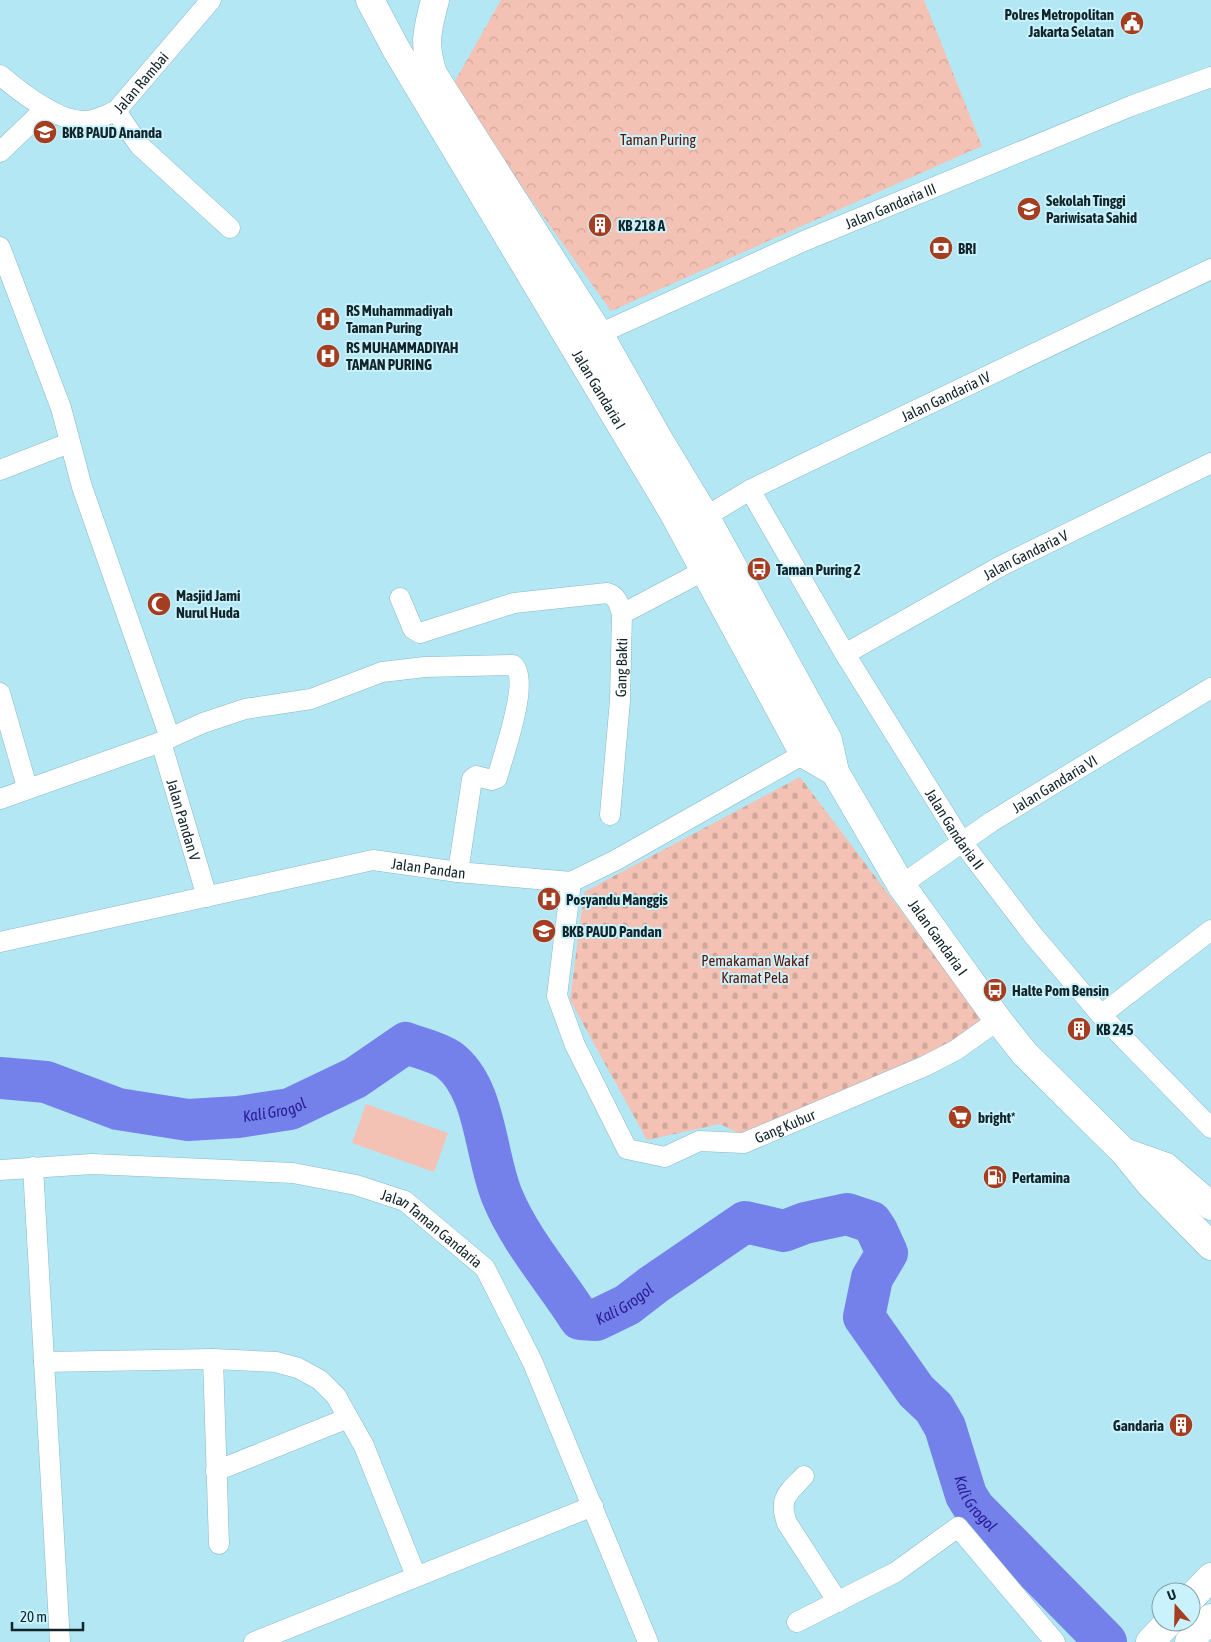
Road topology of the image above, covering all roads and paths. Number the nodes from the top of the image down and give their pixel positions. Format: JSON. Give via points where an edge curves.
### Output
{"nodes":[{"id":1,"x":211,"y":0,"type":"edge"},
{"id":2,"x":370,"y":0,"type":"edge"},
{"id":3,"x":435,"y":0,"type":"edge"},
{"id":4,"x":0,"y":75,"type":"edge"},
{"id":5,"x":1211,"y":77,"type":"edge"},
{"id":6,"x":46,"y":108,"type":"junction"},
{"id":7,"x":116,"y":110,"type":"junction"},
{"id":8,"x":0,"y":152,"type":"edge"},
{"id":9,"x":230,"y":228,"type":"dead end"},
{"id":10,"x":0,"y":247,"type":"edge"},
{"id":11,"x":1211,"y":269,"type":"edge"},
{"id":12,"x":599,"y":334,"type":"junction"},
{"id":13,"x":572,"y":341,"type":"junction"},
{"id":14,"x":69,"y":443,"type":"junction"},
{"id":15,"x":1211,"y":463,"type":"edge"},
{"id":16,"x":0,"y":470,"type":"edge"},
{"id":17,"x":750,"y":490,"type":"junction"},
{"id":18,"x":694,"y":523,"type":"junction"},
{"id":19,"x":705,"y":570,"type":"junction"},
{"id":20,"x":400,"y":598,"type":"dead end"},
{"id":21,"x":622,"y":614,"type":"junction"},
{"id":22,"x":845,"y":654,"type":"junction"},
{"id":23,"x":1211,"y":688,"type":"edge"},
{"id":24,"x":0,"y":693,"type":"edge"},
{"id":25,"x":165,"y":740,"type":"junction"},
{"id":26,"x":828,"y":740,"type":"junction"},
{"id":27,"x":804,"y":754,"type":"junction"},
{"id":28,"x":835,"y":772,"type":"junction"},
{"id":29,"x":27,"y":787,"type":"junction"},
{"id":30,"x":0,"y":798,"type":"edge"},
{"id":31,"x":610,"y":815,"type":"dead end"},
{"id":32,"x":962,"y":842,"type":"junction"},
{"id":33,"x":458,"y":872,"type":"junction"},
{"id":34,"x":571,"y":882,"type":"junction"},
{"id":35,"x":901,"y":885,"type":"junction"},
{"id":36,"x":207,"y":897,"type":"junction"},
{"id":37,"x":1211,"y":930,"type":"edge"},
{"id":38,"x":0,"y":942,"type":"edge"},
{"id":39,"x":1101,"y":1015,"type":"junction"},
{"id":40,"x":998,"y":1020,"type":"junction"},
{"id":41,"x":1211,"y":1128,"type":"edge"},
{"id":42,"x":1124,"y":1152,"type":"junction"},
{"id":43,"x":33,"y":1167,"type":"junction"},
{"id":44,"x":0,"y":1170,"type":"edge"},
{"id":45,"x":1211,"y":1206,"type":"edge"},
{"id":46,"x":1206,"y":1232,"type":"edge"},
{"id":47,"x":213,"y":1360,"type":"junction"},
{"id":48,"x":44,"y":1362,"type":"junction"},
{"id":49,"x":348,"y":1418,"type":"junction"},
{"id":50,"x":216,"y":1471,"type":"junction"},
{"id":51,"x":804,"y":1476,"type":"dead end"},
{"id":52,"x":594,"y":1506,"type":"junction"},
{"id":53,"x":220,"y":1544,"type":"dead end"},
{"id":54,"x":416,"y":1576,"type":"junction"},
{"id":55,"x":1211,"y":1577,"type":"edge"},
{"id":56,"x":1201,"y":1588,"type":"edge"},
{"id":57,"x":838,"y":1602,"type":"junction"},
{"id":58,"x":1211,"y":1618,"type":"edge"},
{"id":59,"x":797,"y":1622,"type":"dead end"},
{"id":60,"x":1159,"y":1632,"type":"edge"},
{"id":61,"x":60,"y":1642,"type":"edge"},
{"id":62,"x":254,"y":1642,"type":"edge"},
{"id":63,"x":648,"y":1642,"type":"edge"},
{"id":64,"x":1055,"y":1642,"type":"edge"},
{"id":65,"x":1150,"y":1642,"type":"edge"},
{"id":66,"x":1189,"y":1642,"type":"edge"}],
"edges":[{"from":1,"to":7,"type":"street","name":"Jalan Rambai"},
{"from":2,"to":13,"type":"main road","name":"Jalan Gandaria I","via":[[396,49]]},
{"from":3,"to":12,"type":"main road","name":"Jalan Gandaria I","via":[[426,50],[433,74]]},
{"from":4,"to":6,"type":"street","name":"Jalan Rambai"},
{"from":5,"to":12,"type":"street","name":"Jalan Gandaria III","via":[[1131,106],[804,241]]},
{"from":6,"to":7,"type":"street","name":"Jalan Rambai","via":[[82,122]]},
{"from":6,"to":8,"type":"street"},
{"from":7,"to":9,"type":"street","via":[[139,145]]},
{"from":10,"to":14,"type":"street","name":"Jalan Pandan V","via":[[61,408]]},
{"from":11,"to":17,"type":"street","name":"Jalan Gandaria IV"},
{"from":12,"to":13,"type":"street","name":"Jalan Gandaria III"},
{"from":12,"to":18,"type":"main road","name":"Jalan Gandaria I","via":[[659,440]]},
{"from":13,"to":18,"type":"main road","name":"Jalan Gandaria I"},
{"from":14,"to":16,"type":"street"},
{"from":14,"to":25,"type":"street","name":"Jalan Pandan V"},
{"from":15,"to":22,"type":"street","name":"Jalan Gandaria V","via":[[1001,566]]},
{"from":17,"to":18,"type":"street","name":"Jalan Gandaria IV"},
{"from":17,"to":22,"type":"street","name":"Jalan Gandaria II"},
{"from":18,"to":19,"type":"main road","name":"Jalan Gandaria I"},
{"from":18,"to":26,"type":"main road","name":"Jalan Gandaria I"},
{"from":19,"to":21,"type":"street"},
{"from":19,"to":27,"type":"main road","name":"Jalan Gandaria I"},
{"from":20,"to":21,"type":"street","via":[[412,629],[420,633],[514,603],[607,593],[618,601]]},
{"from":21,"to":31,"type":"street","name":"Gang Bakti","via":[[620,700]]},
{"from":22,"to":32,"type":"street","name":"Jalan Gandaria II"},
{"from":23,"to":32,"type":"street","name":"Jalan Gandaria VI"},
{"from":24,"to":29,"type":"street"},
{"from":25,"to":29,"type":"street"},
{"from":25,"to":33,"type":"street","via":[[245,709],[311,699],[382,672],[513,665],[517,668],[518,699],[497,778],[476,776],[472,779]]},
{"from":25,"to":36,"type":"street","name":"Jalan Pandan V"},
{"from":26,"to":27,"type":"street"},
{"from":26,"to":28,"type":"main road","name":"Jalan Gandaria I"},
{"from":27,"to":28,"type":"main road","name":"Jalan Gandaria I"},
{"from":27,"to":34,"type":"street"},
{"from":28,"to":35,"type":"main road","name":"Jalan Gandaria I"},
{"from":29,"to":30,"type":"street"},
{"from":32,"to":35,"type":"street","name":"Jalan Gandaria VI"},
{"from":32,"to":39,"type":"street","name":"Jalan Gandaria II","via":[[1032,935]]},
{"from":33,"to":34,"type":"street","name":"Jalan Pandan"},
{"from":33,"to":36,"type":"street","name":"Jalan Pandan","via":[[373,860]]},
{"from":34,"to":40,"type":"street","name":"Gang Kubur","via":[[557,996],[575,1045],[626,1149],[666,1157],[700,1141],[744,1144],[925,1066],[956,1050]]},
{"from":35,"to":40,"type":"main road","name":"Jalan Gandaria I"},
{"from":36,"to":38,"type":"street","name":"Jalan Pandan"},
{"from":37,"to":39,"type":"street"},
{"from":39,"to":41,"type":"street","name":"Jalan Gandaria II"},
{"from":40,"to":42,"type":"main road","name":"Jalan Gandaria I","via":[[1025,1054]]},
{"from":42,"to":45,"type":"main road","name":"Jalan Gandaria I","via":[[1166,1167]]},
{"from":42,"to":46,"type":"main road","name":"Jalan Gandaria I"},
{"from":43,"to":44,"type":"street","name":"Jalan Taman Gandaria"},
{"from":43,"to":48,"type":"street"},
{"from":43,"to":52,"type":"street","name":"Jalan Taman Gandaria","via":[[92,1164],[293,1173],[356,1185],[405,1201],[485,1268],[533,1363]]},
{"from":47,"to":48,"type":"street"},
{"from":47,"to":49,"type":"street","via":[[276,1362],[298,1368],[320,1380],[336,1396]]},
{"from":47,"to":50,"type":"street"},
{"from":48,"to":61,"type":"street"},
{"from":49,"to":50,"type":"street"},
{"from":49,"to":54,"type":"street","via":[[364,1446]]},
{"from":50,"to":53,"type":"street"},
{"from":51,"to":57,"type":"street","via":[[786,1494],[783,1512]]},
{"from":52,"to":54,"type":"street"},
{"from":52,"to":63,"type":"street","name":"Jalan Taman Gandaria"},
{"from":54,"to":62,"type":"street"},
{"from":55,"to":56,"type":"main road"},
{"from":57,"to":59,"type":"street"},
{"from":57,"to":64,"type":"street","via":[[896,1572],[958,1527]]},
{"from":58,"to":66,"type":"main road"},
{"from":60,"to":65,"type":"main road"}]}
